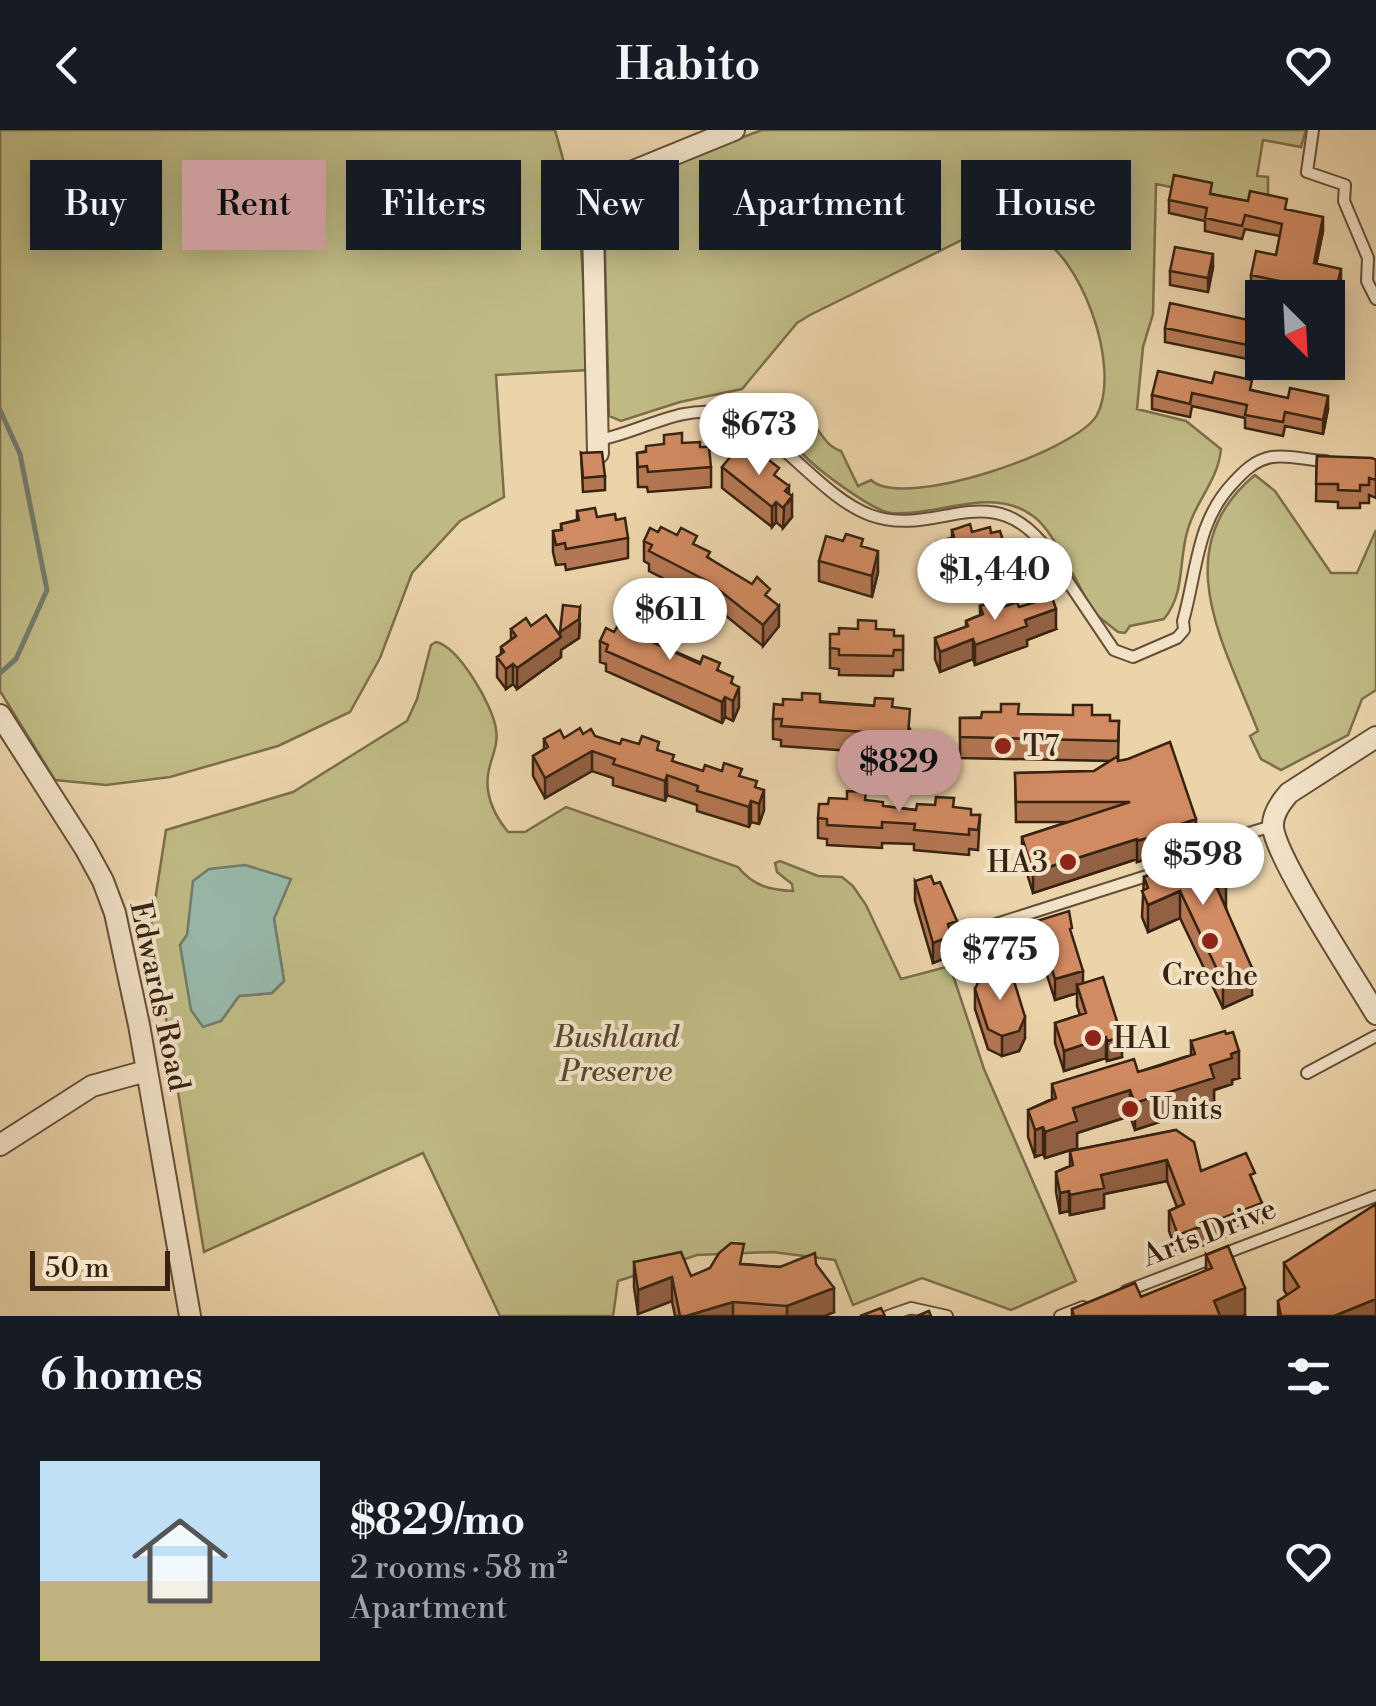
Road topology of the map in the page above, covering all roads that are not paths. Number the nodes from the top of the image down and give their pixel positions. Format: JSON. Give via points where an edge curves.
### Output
{"nodes":[{"id":1,"x":734,"y":130,"type":"edge"},
{"id":2,"x":1313,"y":130,"type":"edge"},
{"id":3,"x":1376,"y":299,"type":"edge"},
{"id":4,"x":598,"y":446,"type":"joint"},
{"id":5,"x":1342,"y":461,"type":"edge"},
{"id":6,"x":0,"y":715,"type":"edge"},
{"id":7,"x":1376,"y":737,"type":"edge"},
{"id":8,"x":7,"y":744,"type":"edge"},
{"id":9,"x":1272,"y":826,"type":"junction"},
{"id":10,"x":1189,"y":863,"type":"edge"},
{"id":11,"x":1174,"y":868,"type":"edge"},
{"id":12,"x":1000,"y":980,"type":"edge"},
{"id":13,"x":1376,"y":1014,"type":"edge"},
{"id":14,"x":1376,"y":1036,"type":"edge"},
{"id":15,"x":146,"y":1071,"type":"junction"},
{"id":16,"x":1306,"y":1073,"type":"dead end"},
{"id":17,"x":0,"y":1145,"type":"edge"},
{"id":18,"x":1376,"y":1196,"type":"edge"},
{"id":19,"x":1111,"y":1296,"type":"edge"},
{"id":20,"x":1094,"y":1303,"type":"edge"},
{"id":21,"x":190,"y":1316,"type":"edge"},
{"id":22,"x":888,"y":1316,"type":"edge"},
{"id":23,"x":947,"y":1316,"type":"edge"},
{"id":24,"x":1060,"y":1316,"type":"edge"}],
"edges":[{"from":1,"to":4,"type":"street","via":[[621,176],[596,200]]},
{"from":2,"to":3,"type":"lane","via":[[1307,172],[1344,184]]},
{"from":4,"to":5,"type":"lane","via":[[679,415],[720,413],[747,423],[870,515],[898,521],[973,511],[1010,515],[1042,542],[1114,650],[1134,657],[1184,630],[1209,514],[1248,468],[1280,457]]},
{"from":6,"to":8,"type":"street","name":"Edwards Road"},
{"from":7,"to":9,"type":"street","via":[[1290,793]]},
{"from":8,"to":15,"type":"street","name":"Edwards Road","via":[[103,881],[128,966]]},
{"from":9,"to":10,"type":"lane"},
{"from":9,"to":13,"type":"street"},
{"from":11,"to":12,"type":"lane","via":[[996,924],[989,941]]},
{"from":14,"to":16,"type":"lane"},
{"from":15,"to":17,"type":"street","via":[[92,1086]]},
{"from":15,"to":21,"type":"street","name":"Edwards Road"},
{"from":18,"to":19,"type":"lane","name":"Arts Drive"},
{"from":20,"to":24,"type":"lane"},
{"from":22,"to":23,"type":"lane","via":[[911,1308]]}]}
